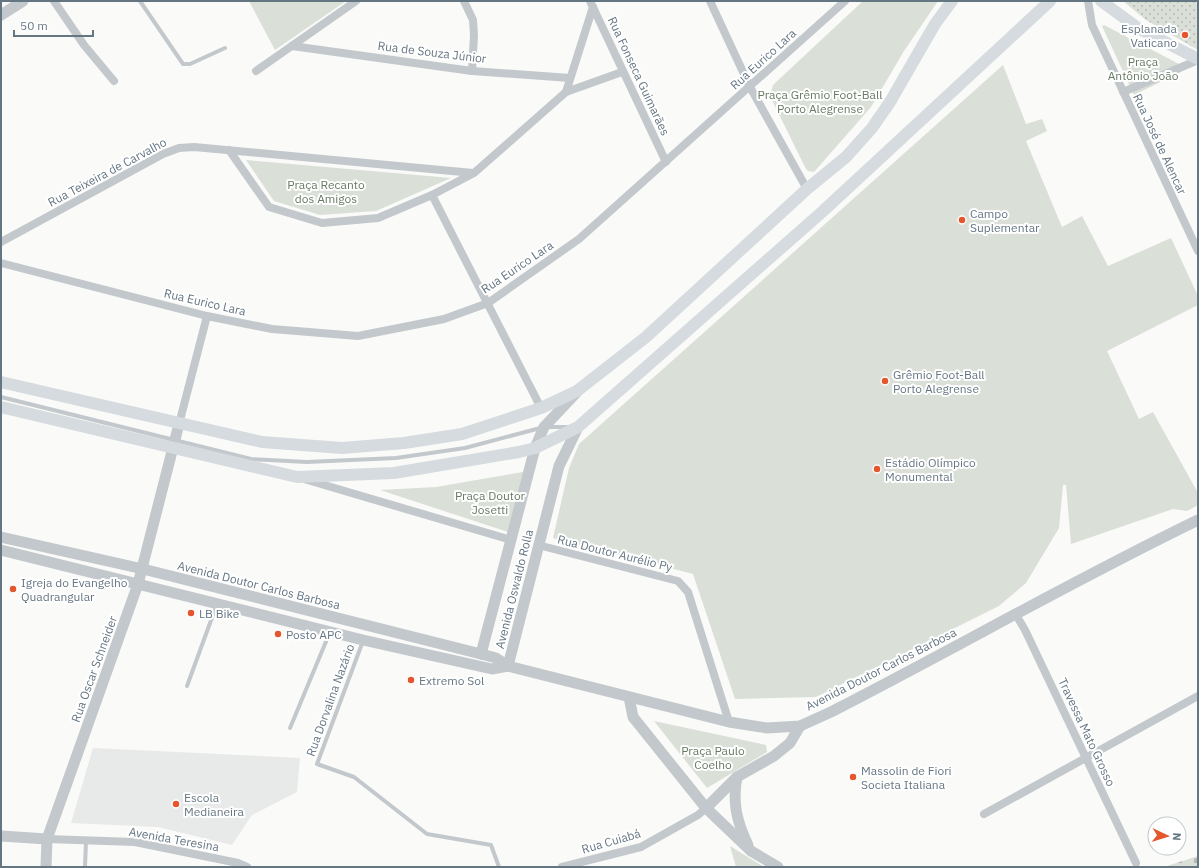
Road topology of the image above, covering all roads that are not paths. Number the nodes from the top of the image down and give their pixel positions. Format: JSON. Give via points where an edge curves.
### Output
{"nodes":[{"id":1,"x":23,"y":1,"type":"edge"},
{"id":2,"x":54,"y":1,"type":"edge"},
{"id":3,"x":140,"y":1,"type":"edge"},
{"id":4,"x":356,"y":1,"type":"edge"},
{"id":5,"x":464,"y":1,"type":"edge"},
{"id":6,"x":710,"y":1,"type":"edge"},
{"id":7,"x":845,"y":1,"type":"edge"},
{"id":8,"x":952,"y":1,"type":"edge"},
{"id":9,"x":1050,"y":1,"type":"edge"},
{"id":10,"x":1088,"y":1,"type":"edge"},
{"id":11,"x":1101,"y":1,"type":"edge"},
{"id":12,"x":591,"y":4,"type":"edge"},
{"id":13,"x":1,"y":15,"type":"edge"},
{"id":14,"x":292,"y":46,"type":"junction"},
{"id":15,"x":225,"y":48,"type":"dead end"},
{"id":16,"x":1198,"y":60,"type":"edge"},
{"id":17,"x":472,"y":70,"type":"junction"},
{"id":18,"x":256,"y":71,"type":"dead end"},
{"id":19,"x":622,"y":72,"type":"junction"},
{"id":20,"x":570,"y":78,"type":"junction"},
{"id":21,"x":114,"y":81,"type":"dead end"},
{"id":22,"x":750,"y":87,"type":"junction"},
{"id":23,"x":566,"y":92,"type":"junction"},
{"id":24,"x":1123,"y":92,"type":"junction"},
{"id":25,"x":229,"y":150,"type":"junction"},
{"id":26,"x":666,"y":162,"type":"junction"},
{"id":27,"x":474,"y":173,"type":"junction"},
{"id":28,"x":807,"y":189,"type":"junction"},
{"id":29,"x":432,"y":195,"type":"junction"},
{"id":30,"x":1,"y":242,"type":"edge"},
{"id":31,"x":1198,"y":251,"type":"edge"},
{"id":32,"x":1,"y":263,"type":"edge"},
{"id":33,"x":488,"y":303,"type":"junction"},
{"id":34,"x":207,"y":316,"type":"junction"},
{"id":35,"x":1,"y":382,"type":"edge"},
{"id":36,"x":578,"y":391,"type":"junction"},
{"id":37,"x":1,"y":397,"type":"edge"},
{"id":38,"x":1,"y":407,"type":"edge"},
{"id":39,"x":541,"y":408,"type":"junction"},
{"id":40,"x":179,"y":424,"type":"junction"},
{"id":41,"x":544,"y":427,"type":"junction"},
{"id":42,"x":578,"y":427,"type":"junction"},
{"id":43,"x":174,"y":444,"type":"junction"},
{"id":44,"x":535,"y":448,"type":"junction"},
{"id":45,"x":251,"y":459,"type":"junction"},
{"id":46,"x":297,"y":478,"type":"junction"},
{"id":47,"x":1198,"y":520,"type":"edge"},
{"id":48,"x":1,"y":537,"type":"edge"},
{"id":49,"x":511,"y":540,"type":"junction"},
{"id":50,"x":538,"y":546,"type":"junction"},
{"id":51,"x":1,"y":550,"type":"edge"},
{"id":52,"x":143,"y":569,"type":"junction"},
{"id":53,"x":138,"y":584,"type":"junction"},
{"id":54,"x":217,"y":604,"type":"junction"},
{"id":55,"x":1015,"y":613,"type":"junction"},
{"id":56,"x":330,"y":632,"type":"junction"},
{"id":57,"x":363,"y":640,"type":"junction"},
{"id":58,"x":481,"y":654,"type":"junction"},
{"id":59,"x":508,"y":666,"type":"junction"},
{"id":60,"x":187,"y":686,"type":"dead end"},
{"id":61,"x":1198,"y":696,"type":"edge"},
{"id":62,"x":629,"y":697,"type":"junction"},
{"id":63,"x":729,"y":722,"type":"junction"},
{"id":64,"x":800,"y":726,"type":"junction"},
{"id":65,"x":290,"y":728,"type":"dead end"},
{"id":66,"x":1086,"y":758,"type":"junction"},
{"id":67,"x":737,"y":777,"type":"junction"},
{"id":68,"x":706,"y":808,"type":"junction"},
{"id":69,"x":984,"y":814,"type":"dead end"},
{"id":70,"x":1,"y":836,"type":"edge"},
{"id":71,"x":48,"y":839,"type":"junction"},
{"id":72,"x":86,"y":840,"type":"junction"},
{"id":73,"x":750,"y":851,"type":"junction"},
{"id":74,"x":1136,"y":862,"type":"dead end"},
{"id":75,"x":46,"y":867,"type":"edge"},
{"id":76,"x":85,"y":867,"type":"edge"},
{"id":77,"x":247,"y":867,"type":"edge"},
{"id":78,"x":499,"y":867,"type":"edge"},
{"id":79,"x":562,"y":867,"type":"edge"},
{"id":80,"x":778,"y":867,"type":"edge"}],
"edges":[{"from":1,"to":13,"type":"street"},
{"from":2,"to":21,"type":"street","via":[[84,45]]},
{"from":3,"to":15,"type":"lane","via":[[183,64],[190,64]]},
{"from":4,"to":14,"type":"street"},
{"from":5,"to":17,"type":"street","via":[[473,20]]},
{"from":6,"to":22,"type":"street"},
{"from":7,"to":22,"type":"street","name":"Rua Eurico Lara"},
{"from":8,"to":28,"type":"main road","via":[[935,24],[872,128],[846,157]]},
{"from":9,"to":42,"type":"main road","via":[[822,212]]},
{"from":10,"to":24,"type":"street","name":"Rua José de Alencar","via":[[1092,25]]},
{"from":11,"to":16,"type":"main road","via":[[1138,28]]},
{"from":12,"to":19,"type":"street","name":"Rua Fonseca Guimarães"},
{"from":12,"to":20,"type":"street"},
{"from":14,"to":17,"type":"street","name":"Rua de Souza Júnior"},
{"from":14,"to":18,"type":"street"},
{"from":16,"to":24,"type":"street"},
{"from":17,"to":20,"type":"street","name":"Rua de Souza Júnior"},
{"from":19,"to":23,"type":"street"},
{"from":19,"to":26,"type":"street","name":"Rua Fonseca Guimarães"},
{"from":20,"to":23,"type":"street"},
{"from":22,"to":26,"type":"street","name":"Rua Eurico Lara"},
{"from":22,"to":28,"type":"street"},
{"from":23,"to":27,"type":"street"},
{"from":24,"to":31,"type":"street","name":"Rua José de Alencar"},
{"from":25,"to":27,"type":"street"},
{"from":25,"to":29,"type":"street","via":[[270,208],[322,223],[378,218]]},
{"from":25,"to":30,"type":"street","name":"Rua Teixeira de Carvalho","via":[[194,147],[179,148],[163,154]]},
{"from":26,"to":33,"type":"street","name":"Rua Eurico Lara","via":[[579,239]]},
{"from":27,"to":29,"type":"street"},
{"from":28,"to":36,"type":"main road","via":[[646,338]]},
{"from":29,"to":33,"type":"street"},
{"from":32,"to":34,"type":"street","name":"Rua Eurico Lara"},
{"from":33,"to":34,"type":"street","name":"Rua Eurico Lara","via":[[444,319],[358,336],[272,329]]},
{"from":33,"to":39,"type":"street"},
{"from":34,"to":40,"type":"street","name":"Rua Oscar Schneider"},
{"from":35,"to":40,"type":"main road"},
{"from":36,"to":39,"type":"main road"},
{"from":36,"to":41,"type":"street","name":"Avenida Oswaldo Rolla"},
{"from":37,"to":43,"type":"lane"},
{"from":38,"to":43,"type":"main road"},
{"from":39,"to":40,"type":"main road","via":[[462,434],[404,443],[342,448],[262,442]]},
{"from":40,"to":43,"type":"street","name":"Rua Oscar Schneider"},
{"from":41,"to":42,"type":"lane"},
{"from":41,"to":44,"type":"street","name":"Avenida Oswaldo Rolla"},
{"from":41,"to":45,"type":"lane","via":[[465,448],[396,458],[307,462]]},
{"from":42,"to":44,"type":"main road"},
{"from":42,"to":50,"type":"street","name":"Avenida Oswaldo Rolla","via":[[559,466]]},
{"from":43,"to":45,"type":"lane"},
{"from":43,"to":46,"type":"main road"},
{"from":43,"to":52,"type":"street","name":"Rua Oscar Schneider"},
{"from":44,"to":46,"type":"main road","via":[[394,473]]},
{"from":44,"to":49,"type":"street","name":"Avenida Oswaldo Rolla"},
{"from":45,"to":46,"type":"lane"},
{"from":46,"to":49,"type":"street"},
{"from":47,"to":55,"type":"street","name":"Avenida Doutor Carlos Barbosa"},
{"from":48,"to":52,"type":"street","name":"Avenida Doutor Carlos Barbosa"},
{"from":49,"to":58,"type":"street","name":"Avenida Oswaldo Rolla"},
{"from":50,"to":59,"type":"street","name":"Avenida Oswaldo Rolla"},
{"from":50,"to":63,"type":"street","name":"Rua Doutor Aurélio Py","via":[[678,581],[688,592]]},
{"from":51,"to":53,"type":"street","name":"Avenida Doutor Carlos Barbosa"},
{"from":52,"to":53,"type":"street","name":"Rua Oscar Schneider"},
{"from":52,"to":58,"type":"street","name":"Avenida Doutor Carlos Barbosa"},
{"from":53,"to":54,"type":"street","name":"Avenida Doutor Carlos Barbosa"},
{"from":53,"to":71,"type":"street","name":"Rua Oscar Schneider"},
{"from":54,"to":56,"type":"street","name":"Avenida Doutor Carlos Barbosa"},
{"from":54,"to":60,"type":"lane"},
{"from":55,"to":64,"type":"street","name":"Avenida Doutor Carlos Barbosa","via":[[876,689]]},
{"from":55,"to":66,"type":"street","name":"Travessa Mato Grosso"},
{"from":56,"to":57,"type":"street","name":"Avenida Doutor Carlos Barbosa"},
{"from":56,"to":65,"type":"lane"},
{"from":57,"to":59,"type":"street","name":"Avenida Doutor Carlos Barbosa","via":[[492,669]]},
{"from":57,"to":78,"type":"lane","name":"Rua Dorvalina Nazário","via":[[316,764],[354,777],[427,834],[491,845]]},
{"from":58,"to":59,"type":"street","name":"Avenida Doutor Carlos Barbosa","via":[[496,658]]},
{"from":59,"to":62,"type":"street","name":"Avenida Doutor Carlos Barbosa"},
{"from":61,"to":66,"type":"street"},
{"from":62,"to":63,"type":"street","name":"Avenida Doutor Carlos Barbosa"},
{"from":62,"to":68,"type":"street","via":[[633,717]]},
{"from":63,"to":64,"type":"street","name":"Avenida Doutor Carlos Barbosa","via":[[767,728]]},
{"from":64,"to":67,"type":"street","via":[[790,743],[779,752]]},
{"from":66,"to":69,"type":"street"},
{"from":66,"to":74,"type":"street","name":"Travessa Mato Grosso"},
{"from":67,"to":68,"type":"street"},
{"from":67,"to":73,"type":"street","via":[[734,805]]},
{"from":68,"to":73,"type":"street"},
{"from":68,"to":79,"type":"street","name":"Rua Cuiabá","via":[[698,815],[641,846]]},
{"from":70,"to":71,"type":"street"},
{"from":71,"to":72,"type":"street","name":"Avenida Teresina"},
{"from":71,"to":75,"type":"street","name":"Rua Oscar Schneider"},
{"from":72,"to":76,"type":"lane"},
{"from":72,"to":77,"type":"street","name":"Avenida Teresina","via":[[135,842]]},
{"from":73,"to":80,"type":"street"}]}
